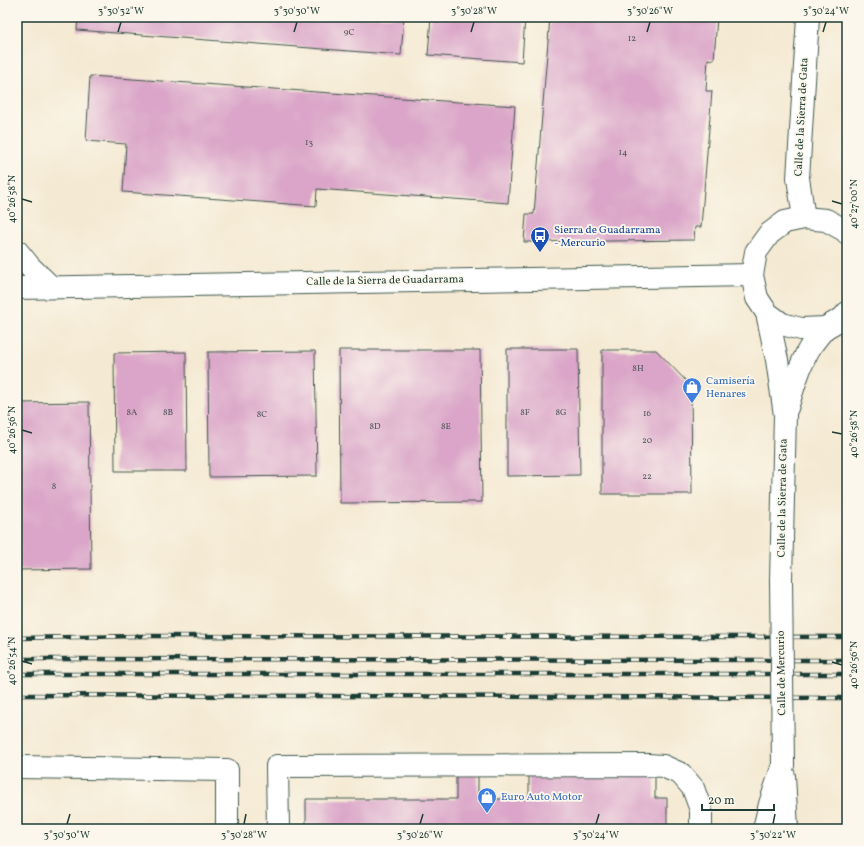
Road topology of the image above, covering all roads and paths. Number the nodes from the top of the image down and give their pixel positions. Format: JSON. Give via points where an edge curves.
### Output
{"nodes":[{"id":1,"x":808,"y":17,"type":"edge"},
{"id":2,"x":804,"y":218,"type":"junction"},
{"id":3,"x":847,"y":233,"type":"edge"},
{"id":4,"x":17,"y":251,"type":"edge"},
{"id":5,"x":752,"y":275,"type":"junction"},
{"id":6,"x":17,"y":288,"type":"edge"},
{"id":7,"x":51,"y":288,"type":"junction"},
{"id":8,"x":768,"y":313,"type":"junction"},
{"id":9,"x":847,"y":314,"type":"edge"},
{"id":10,"x":825,"y":328,"type":"junction"},
{"id":11,"x":785,"y":415,"type":"junction"},
{"id":12,"x":781,"y":580,"type":"joint"},
{"id":13,"x":783,"y":765,"type":"junction"},
{"id":14,"x":17,"y":767,"type":"edge"},
{"id":15,"x":227,"y":829,"type":"edge"},
{"id":16,"x":278,"y":829,"type":"edge"},
{"id":17,"x":701,"y":829,"type":"edge"},
{"id":18,"x":764,"y":829,"type":"edge"},
{"id":19,"x":787,"y":829,"type":"edge"}],
"edges":[{"from":1,"to":2,"type":"street","name":"Calle de la Sierra de Gata","via":[[798,178]]},
{"from":2,"to":3,"type":"street","via":[[826,220]]},
{"from":2,"to":5,"type":"street","via":[[785,222],[769,234],[756,252]]},
{"from":4,"to":7,"type":"street"},
{"from":5,"to":7,"type":"street","name":"Calle de la Sierra de Guadarrama"},
{"from":5,"to":8,"type":"street","via":[[758,298]]},
{"from":6,"to":7,"type":"street","name":"Calle de la Sierra de Guadarrama"},
{"from":8,"to":10,"type":"street","via":[[782,324],[801,330]]},
{"from":8,"to":11,"type":"street","name":"Calle de la Sierra de Gata"},
{"from":9,"to":10,"type":"street"},
{"from":10,"to":11,"type":"street","name":"Calle de la Sierra de Gata","via":[[807,352]]},
{"from":11,"to":12,"type":"street","name":"Calle de la Sierra de Gata"},
{"from":12,"to":13,"type":"street","name":"Calle de Mercurio","bridge":true},
{"from":13,"to":18,"type":"street","name":"Calle de Mercurio"},
{"from":13,"to":19,"type":"street","name":"Calle de Mercurio"},
{"from":14,"to":15,"type":"street","via":[[227,770]]},
{"from":16,"to":17,"type":"street","via":[[277,766],[648,765],[662,766],[681,774],[693,788],[701,810]]}]}
